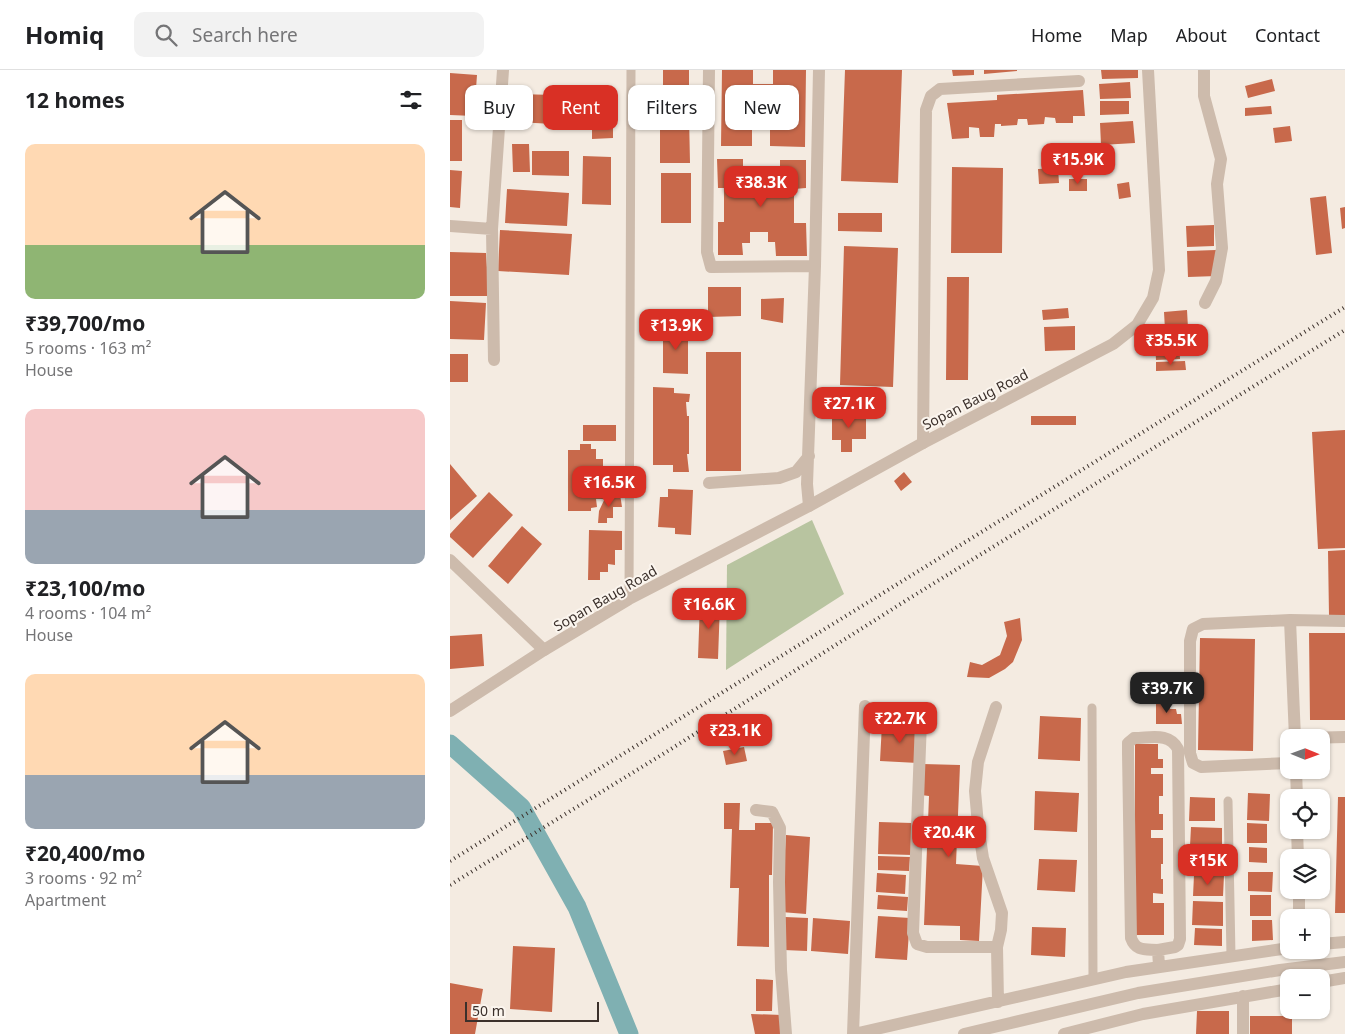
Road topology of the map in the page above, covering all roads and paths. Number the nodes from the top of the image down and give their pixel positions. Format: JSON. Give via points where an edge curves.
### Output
{"nodes":[{"id":1,"x":503,"y":70,"type":"edge"},
{"id":2,"x":631,"y":70,"type":"edge"},
{"id":3,"x":709,"y":70,"type":"edge"},
{"id":4,"x":820,"y":70,"type":"edge"},
{"id":5,"x":1148,"y":70,"type":"edge"},
{"id":6,"x":1204,"y":70,"type":"edge"},
{"id":7,"x":1079,"y":81,"type":"dead end"},
{"id":8,"x":450,"y":226,"type":"edge"},
{"id":9,"x":492,"y":229,"type":"junction"},
{"id":10,"x":815,"y":266,"type":"junction"},
{"id":11,"x":1205,"y":303,"type":"dead end"},
{"id":12,"x":494,"y":360,"type":"dead end"},
{"id":13,"x":923,"y":443,"type":"junction"},
{"id":14,"x":809,"y":456,"type":"junction"},
{"id":15,"x":709,"y":484,"type":"dead end"},
{"id":16,"x":809,"y":506,"type":"junction"},
{"id":17,"x":450,"y":560,"type":"edge"},
{"id":18,"x":629,"y":599,"type":"junction"},
{"id":19,"x":1290,"y":620,"type":"junction"},
{"id":20,"x":1345,"y":621,"type":"edge"},
{"id":21,"x":544,"y":650,"type":"junction"},
{"id":22,"x":865,"y":706,"type":"dead end"},
{"id":23,"x":996,"y":707,"type":"dead end"},
{"id":24,"x":1092,"y":708,"type":"dead end"},
{"id":25,"x":450,"y":711,"type":"edge"},
{"id":26,"x":921,"y":722,"type":"dead end"},
{"id":27,"x":1295,"y":729,"type":"edge"},
{"id":28,"x":1330,"y":737,"type":"edge"},
{"id":29,"x":1345,"y":737,"type":"edge"},
{"id":30,"x":1280,"y":763,"type":"edge"},
{"id":31,"x":1228,"y":801,"type":"dead end"},
{"id":32,"x":756,"y":810,"type":"dead end"},
{"id":33,"x":1345,"y":942,"type":"edge"},
{"id":34,"x":1330,"y":943,"type":"edge"},
{"id":35,"x":998,"y":947,"type":"junction"},
{"id":36,"x":1280,"y":949,"type":"edge"},
{"id":37,"x":1158,"y":950,"type":"junction"},
{"id":38,"x":1231,"y":956,"type":"junction"},
{"id":39,"x":1345,"y":962,"type":"edge"},
{"id":40,"x":1159,"y":966,"type":"junction"},
{"id":41,"x":1345,"y":978,"type":"edge"},
{"id":42,"x":1093,"y":979,"type":"junction"},
{"id":43,"x":1330,"y":980,"type":"edge"},
{"id":44,"x":1280,"y":990,"type":"edge"},
{"id":45,"x":1243,"y":996,"type":"junction"},
{"id":46,"x":998,"y":1002,"type":"junction"},
{"id":47,"x":1089,"y":1031,"type":"edge"},
{"id":48,"x":786,"y":1034,"type":"edge"},
{"id":49,"x":853,"y":1034,"type":"edge"},
{"id":50,"x":964,"y":1034,"type":"edge"},
{"id":51,"x":1064,"y":1034,"type":"edge"},
{"id":52,"x":1242,"y":1034,"type":"edge"}],
"edges":[{"from":1,"to":9,"type":"street"},
{"from":2,"to":18,"type":"lane"},
{"from":3,"to":10,"type":"street","via":[[707,252],[711,267]]},
{"from":4,"to":10,"type":"street"},
{"from":5,"to":13,"type":"street","name":"Sopan Baug Road","via":[[1158,270],[1153,298],[1137,325],[1113,344]]},
{"from":6,"to":11,"type":"street","via":[[1204,96],[1221,159],[1217,184],[1222,248],[1216,281]]},
{"from":7,"to":13,"type":"street","via":[[940,89],[931,96],[926,110]]},
{"from":8,"to":9,"type":"street"},
{"from":9,"to":12,"type":"street"},
{"from":10,"to":14,"type":"street"},
{"from":13,"to":16,"type":"street","name":"Sopan Baug Road"},
{"from":14,"to":15,"type":"street","via":[[796,472],[779,478]]},
{"from":14,"to":16,"type":"street"},
{"from":16,"to":18,"type":"street","name":"Sopan Baug Road"},
{"from":17,"to":21,"type":"street"},
{"from":18,"to":21,"type":"street","name":"Sopan Baug Road"},
{"from":19,"to":20,"type":"street"},
{"from":19,"to":27,"type":"street"},
{"from":19,"to":30,"type":"street","via":[[1203,624],[1193,629],[1190,641],[1190,753],[1193,762],[1201,767]]},
{"from":21,"to":25,"type":"street","name":"Sopan Baug Road"},
{"from":22,"to":49,"type":"street"},
{"from":23,"to":35,"type":"street","via":[[978,762],[975,791],[983,858],[1002,913]]},
{"from":24,"to":42,"type":"lane"},
{"from":26,"to":35,"type":"street","via":[[913,933],[917,944],[927,947]]},
{"from":28,"to":29,"type":"street"},
{"from":31,"to":38,"type":"lane"},
{"from":32,"to":48,"type":"street","via":[[772,812],[780,828],[781,970]]},
{"from":33,"to":34,"type":"street"},
{"from":35,"to":46,"type":"street"},
{"from":36,"to":38,"type":"street"},
{"from":37,"to":37,"type":"street","via":[[1139,949],[1131,938],[1128,743],[1134,738],[1168,738],[1178,749],[1180,939],[1175,947]]},
{"from":37,"to":40,"type":"street"},
{"from":38,"to":40,"type":"street"},
{"from":39,"to":50,"type":"street","via":[[1138,993]]},
{"from":40,"to":42,"type":"street"},
{"from":41,"to":43,"type":"street"},
{"from":42,"to":46,"type":"street"},
{"from":44,"to":45,"type":"street"},
{"from":45,"to":47,"type":"street","via":[[1143,1014]]},
{"from":45,"to":52,"type":"street"},
{"from":46,"to":49,"type":"street"},
{"from":47,"to":51,"type":"street"}]}
